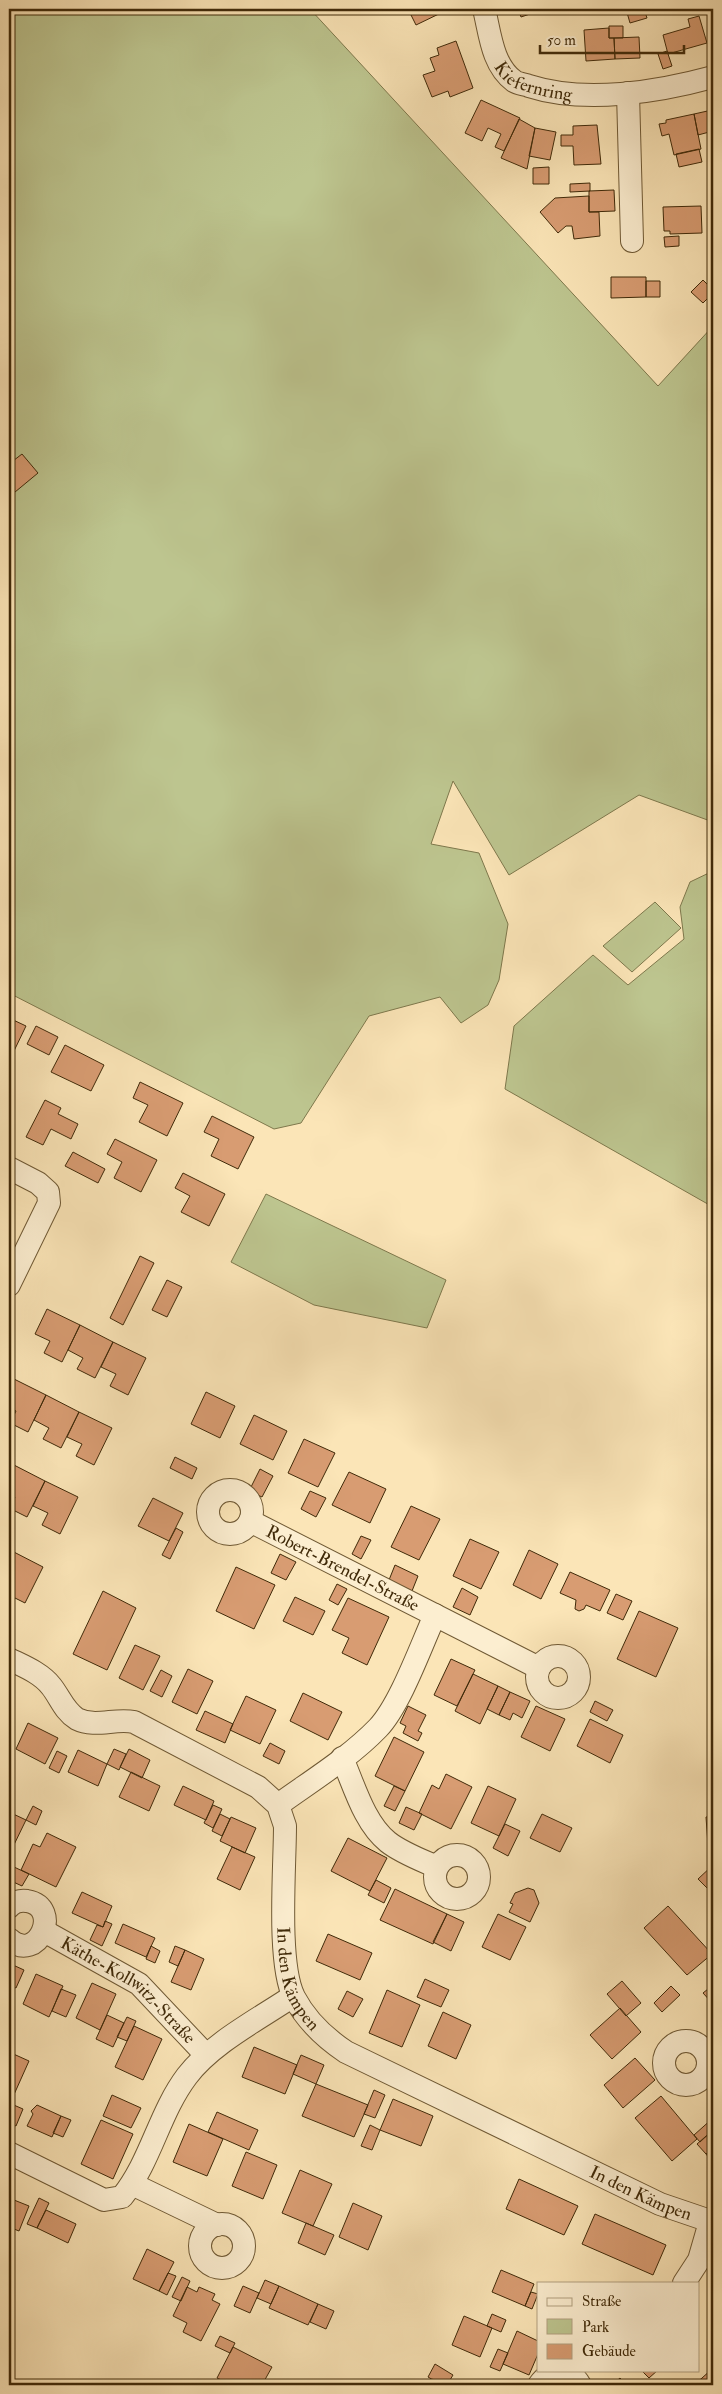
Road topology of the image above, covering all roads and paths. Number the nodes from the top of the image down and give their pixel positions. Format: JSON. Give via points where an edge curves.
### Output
{"nodes":[{"id":1,"x":484,"y":9,"type":"edge"},
{"id":2,"x":713,"y":77,"type":"edge"},
{"id":3,"x":628,"y":93,"type":"junction"},
{"id":4,"x":632,"y":241,"type":"dead end"},
{"id":5,"x":9,"y":1168,"type":"edge"},
{"id":6,"x":9,"y":1285,"type":"edge"},
{"id":7,"x":250,"y":1521,"type":"dead end"},
{"id":8,"x":435,"y":1615,"type":"junction"},
{"id":9,"x":9,"y":1659,"type":"edge"},
{"id":10,"x":539,"y":1668,"type":"dead end"},
{"id":11,"x":342,"y":1758,"type":"junction"},
{"id":12,"x":278,"y":1805,"type":"junction"},
{"id":13,"x":437,"y":1867,"type":"dead end"},
{"id":14,"x":9,"y":1907,"type":"edge"},
{"id":15,"x":44,"y":1931,"type":"junction"},
{"id":16,"x":9,"y":1939,"type":"edge"},
{"id":17,"x":293,"y":1996,"type":"junction"},
{"id":18,"x":206,"y":2055,"type":"junction"},
{"id":19,"x":9,"y":2152,"type":"edge"},
{"id":20,"x":132,"y":2184,"type":"junction"},
{"id":21,"x":712,"y":2222,"type":"edge"},
{"id":22,"x":216,"y":2225,"type":"dead end"},
{"id":23,"x":685,"y":2282,"type":"edge"},
{"id":24,"x":581,"y":2378,"type":"edge"},
{"id":25,"x":540,"y":2385,"type":"edge"}],
"edges":[{"from":1,"to":3,"type":"street","name":"Kiefernring","via":[[496,60],[515,81],[547,92]]},
{"from":2,"to":3,"type":"street","name":"Kiefernring","via":[[677,87]]},
{"from":3,"to":4,"type":"street"},
{"from":5,"to":6,"type":"street","via":[[48,1192],[48,1203]]},
{"from":7,"to":8,"type":"street","name":"Robert-Brendel-Straße"},
{"from":8,"to":10,"type":"street","name":"Robert-Brendel-Straße"},
{"from":8,"to":11,"type":"street","name":"Robert-Brendel-Straße","via":[[392,1708],[378,1727]]},
{"from":9,"to":12,"type":"street","via":[[37,1674],[51,1686],[77,1719],[101,1724],[123,1720],[134,1722],[258,1787]]},
{"from":11,"to":12,"type":"street","name":"Robert-Brendel-Straße"},
{"from":11,"to":13,"type":"street","via":[[378,1833],[395,1847]]},
{"from":12,"to":17,"type":"street","name":"In den Kämpen","via":[[285,1826],[285,1961]]},
{"from":14,"to":15,"type":"street","name":"Käthe-Kollwitz-Straße","via":[[28,1901],[36,1905],[46,1921]]},
{"from":15,"to":16,"type":"street","name":"Käthe-Kollwitz-Straße","via":[[38,1940],[30,1944],[21,1945]]},
{"from":15,"to":18,"type":"street","name":"Käthe-Kollwitz-Straße","via":[[139,1984]]},
{"from":17,"to":18,"type":"street","name":"Käthe-Kollwitz-Straße"},
{"from":17,"to":21,"type":"street","name":"In den Kämpen","via":[[329,2041],[346,2052],[660,2204]]},
{"from":18,"to":20,"type":"street","name":"Käthe-Kollwitz-Straße","via":[[187,2076],[172,2101]]},
{"from":19,"to":20,"type":"street","name":"Käthe-Kollwitz-Straße","via":[[104,2200],[122,2197]]},
{"from":20,"to":22,"type":"street"},
{"from":21,"to":23,"type":"street","via":[[699,2260]]},
{"from":24,"to":25,"type":"street","via":[[555,2372]]}]}
